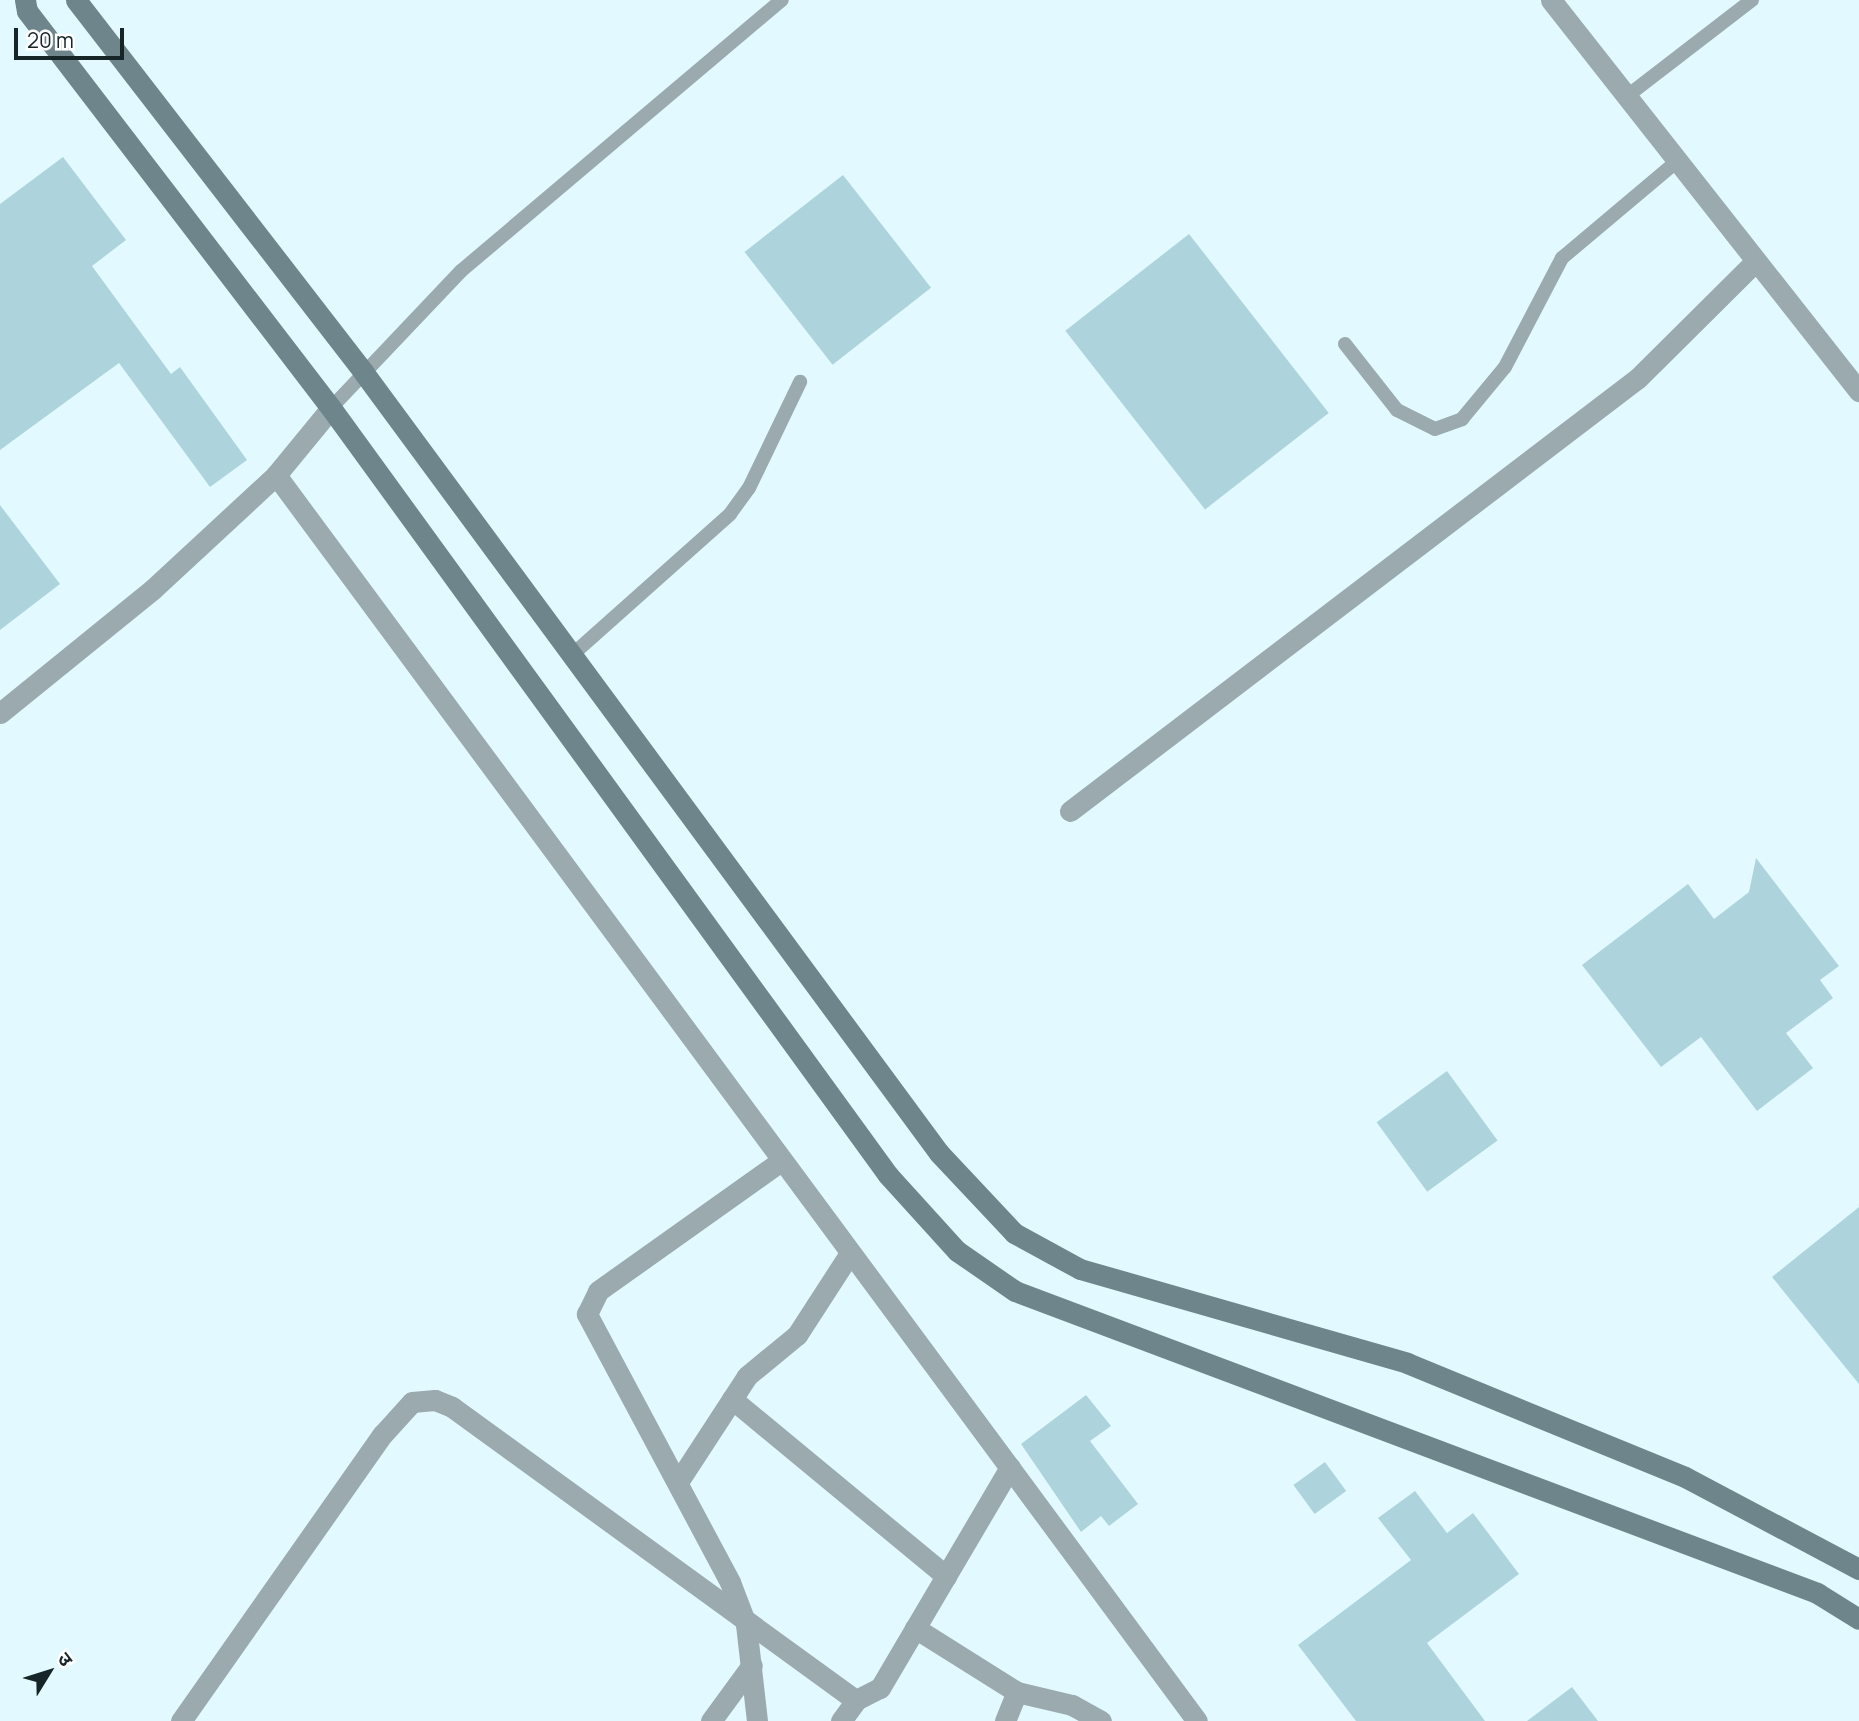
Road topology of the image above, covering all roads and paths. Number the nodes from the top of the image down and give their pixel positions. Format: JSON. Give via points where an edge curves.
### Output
{"nodes":[{"id":1,"x":25,"y":0,"type":"edge"},
{"id":2,"x":76,"y":0,"type":"edge"},
{"id":3,"x":782,"y":0,"type":"edge"},
{"id":4,"x":1551,"y":0,"type":"edge"},
{"id":5,"x":1752,"y":0,"type":"edge"},
{"id":6,"x":1626,"y":97,"type":"junction"},
{"id":7,"x":1676,"y":162,"type":"junction"},
{"id":8,"x":1755,"y":262,"type":"junction"},
{"id":9,"x":1345,"y":344,"type":"dead end"},
{"id":10,"x":364,"y":373,"type":"junction"},
{"id":11,"x":800,"y":382,"type":"dead end"},
{"id":12,"x":1859,"y":391,"type":"edge"},
{"id":13,"x":331,"y":408,"type":"junction"},
{"id":14,"x":276,"y":475,"type":"junction"},
{"id":15,"x":572,"y":655,"type":"junction"},
{"id":16,"x":0,"y":713,"type":"edge"},
{"id":17,"x":1070,"y":811,"type":"dead end"},
{"id":18,"x":781,"y":1161,"type":"junction"},
{"id":19,"x":850,"y":1253,"type":"junction"},
{"id":20,"x":732,"y":1399,"type":"junction"},
{"id":21,"x":1010,"y":1467,"type":"junction"},
{"id":22,"x":678,"y":1482,"type":"junction"},
{"id":23,"x":1859,"y":1569,"type":"edge"},
{"id":24,"x":946,"y":1576,"type":"junction"},
{"id":25,"x":1859,"y":1619,"type":"edge"},
{"id":26,"x":746,"y":1624,"type":"junction"},
{"id":27,"x":915,"y":1628,"type":"junction"},
{"id":28,"x":752,"y":1665,"type":"junction"},
{"id":29,"x":1017,"y":1692,"type":"junction"},
{"id":30,"x":856,"y":1700,"type":"junction"},
{"id":31,"x":181,"y":1721,"type":"edge"},
{"id":32,"x":711,"y":1721,"type":"edge"},
{"id":33,"x":757,"y":1721,"type":"edge"},
{"id":34,"x":841,"y":1721,"type":"edge"},
{"id":35,"x":1005,"y":1721,"type":"edge"},
{"id":36,"x":1101,"y":1721,"type":"edge"},
{"id":37,"x":1197,"y":1721,"type":"edge"}],
"edges":[{"from":1,"to":13,"type":"street","via":[[27,11]]},
{"from":2,"to":10,"type":"street"},
{"from":3,"to":10,"type":"lane","via":[[461,271]]},
{"from":4,"to":6,"type":"street"},
{"from":5,"to":6,"type":"lane"},
{"from":6,"to":7,"type":"street"},
{"from":7,"to":8,"type":"street"},
{"from":7,"to":9,"type":"lane","via":[[1562,258],[1505,367],[1462,419],[1435,429],[1397,410]]},
{"from":8,"to":12,"type":"street"},
{"from":8,"to":17,"type":"street","via":[[1639,378]]},
{"from":10,"to":13,"type":"lane"},
{"from":10,"to":15,"type":"street"},
{"from":11,"to":15,"type":"lane","via":[[749,488],[730,514]]},
{"from":13,"to":14,"type":"street"},
{"from":13,"to":25,"type":"street","via":[[888,1175],[985,1275],[1817,1593]]},
{"from":14,"to":16,"type":"street","via":[[153,589]]},
{"from":14,"to":18,"type":"street"},
{"from":15,"to":23,"type":"street","via":[[939,1153],[1014,1233],[1080,1269],[1408,1363],[1685,1477]]},
{"from":18,"to":19,"type":"street"},
{"from":18,"to":22,"type":"street","via":[[590,1300],[587,1314]]},
{"from":19,"to":20,"type":"street","via":[[797,1335],[755,1367]]},
{"from":19,"to":21,"type":"street"},
{"from":20,"to":22,"type":"street"},
{"from":20,"to":24,"type":"street"},
{"from":21,"to":24,"type":"street"},
{"from":21,"to":37,"type":"street"},
{"from":22,"to":26,"type":"street"},
{"from":24,"to":27,"type":"street"},
{"from":26,"to":28,"type":"street"},
{"from":26,"to":30,"type":"street"},
{"from":26,"to":31,"type":"street","via":[[452,1407],[420,1399],[404,1406],[383,1434]]},
{"from":27,"to":29,"type":"street"},
{"from":27,"to":30,"type":"street","via":[[880,1688],[868,1699]]},
{"from":28,"to":32,"type":"street"},
{"from":28,"to":33,"type":"street"},
{"from":29,"to":35,"type":"street"},
{"from":29,"to":36,"type":"street","via":[[1072,1705]]},
{"from":30,"to":34,"type":"street"}]}
